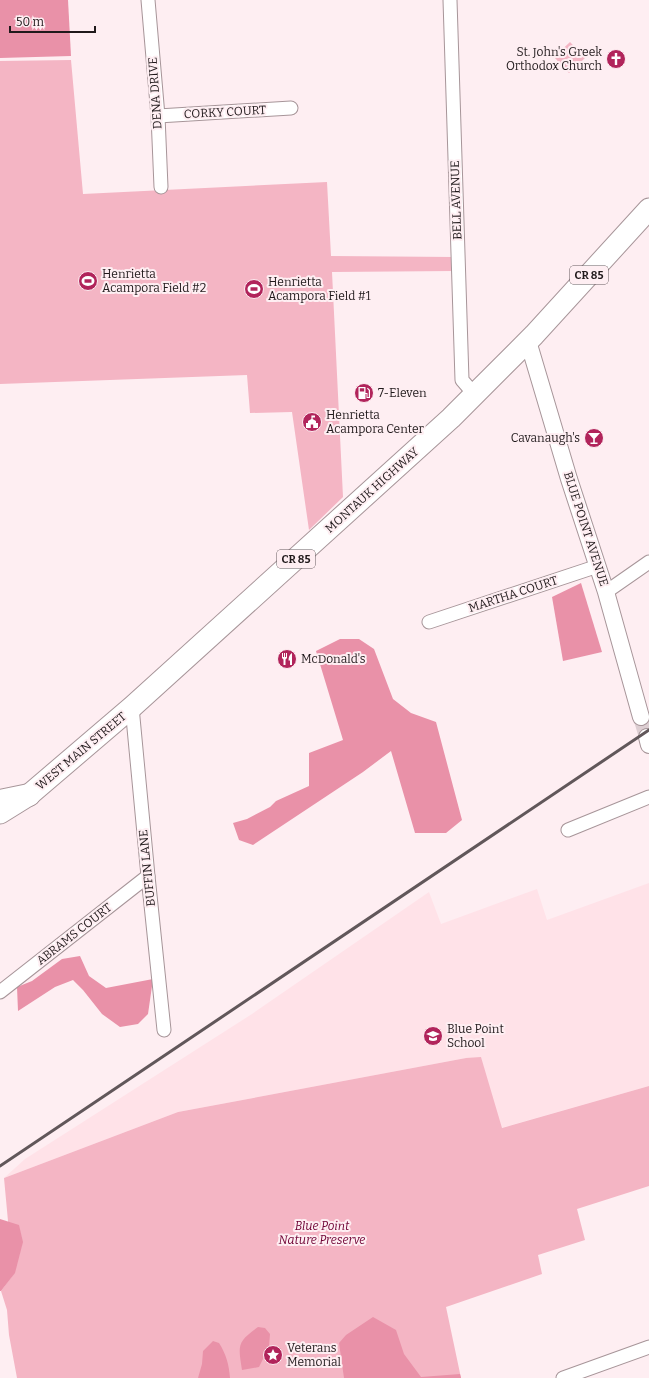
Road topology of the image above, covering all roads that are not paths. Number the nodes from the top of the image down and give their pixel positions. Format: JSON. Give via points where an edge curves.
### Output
{"nodes":[{"id":1,"x":148,"y":0,"type":"edge"},
{"id":2,"x":450,"y":0,"type":"edge"},
{"id":3,"x":292,"y":108,"type":"dead end"},
{"id":4,"x":158,"y":116,"type":"junction"},
{"id":5,"x":161,"y":187,"type":"dead end"},
{"id":6,"x":649,"y":208,"type":"edge"},
{"id":7,"x":528,"y":341,"type":"junction"},
{"id":8,"x":475,"y":395,"type":"junction"},
{"id":9,"x":649,"y":562,"type":"edge"},
{"id":10,"x":598,"y":566,"type":"junction"},
{"id":11,"x":606,"y":592,"type":"junction"},
{"id":12,"x":429,"y":622,"type":"dead end"},
{"id":13,"x":132,"y":707,"type":"junction"},
{"id":14,"x":641,"y":717,"type":"tunnel mouth"},
{"id":15,"x":29,"y":795,"type":"junction"},
{"id":16,"x":649,"y":797,"type":"edge"},
{"id":17,"x":0,"y":802,"type":"edge"},
{"id":18,"x":0,"y":813,"type":"edge"},
{"id":19,"x":568,"y":830,"type":"dead end"},
{"id":20,"x":148,"y":876,"type":"junction"},
{"id":21,"x":0,"y":992,"type":"edge"},
{"id":22,"x":164,"y":1030,"type":"dead end"},
{"id":23,"x":649,"y":1347,"type":"edge"},
{"id":24,"x":564,"y":1378,"type":"edge"}],
"edges":[{"from":1,"to":4,"type":"street","name":"DENA DRIVE"},
{"from":2,"to":8,"type":"street","name":"BELL AVENUE","via":[[462,380]]},
{"from":3,"to":4,"type":"street","name":"CORKY COURT"},
{"from":4,"to":5,"type":"street","name":"DENA DRIVE"},
{"from":6,"to":7,"type":"main road","name":"MONTAUK HIGHWAY","number":"CR 85"},
{"from":7,"to":8,"type":"main road","name":"MONTAUK HIGHWAY","number":"CR 85"},
{"from":7,"to":10,"type":"street","name":"BLUE POINT AVENUE"},
{"from":8,"to":13,"type":"main road","name":"MONTAUK HIGHWAY","number":"CR 85"},
{"from":9,"to":11,"type":"street"},
{"from":10,"to":11,"type":"street","name":"BLUE POINT AVENUE"},
{"from":10,"to":12,"type":"street","name":"MARTHA COURT"},
{"from":11,"to":14,"type":"street","name":"BLUE POINT AVENUE"},
{"from":13,"to":15,"type":"main road","name":"WEST MAIN STREET","number":"CR 85"},
{"from":13,"to":20,"type":"street","name":"BUFFIN LANE"},
{"from":15,"to":17,"type":"highway"},
{"from":15,"to":18,"type":"main road","number":"CR 85"},
{"from":16,"to":19,"type":"street"},
{"from":20,"to":21,"type":"street","name":"ABRAMS COURT"},
{"from":20,"to":22,"type":"street","name":"BUFFIN LANE"},
{"from":23,"to":24,"type":"street"}]}
